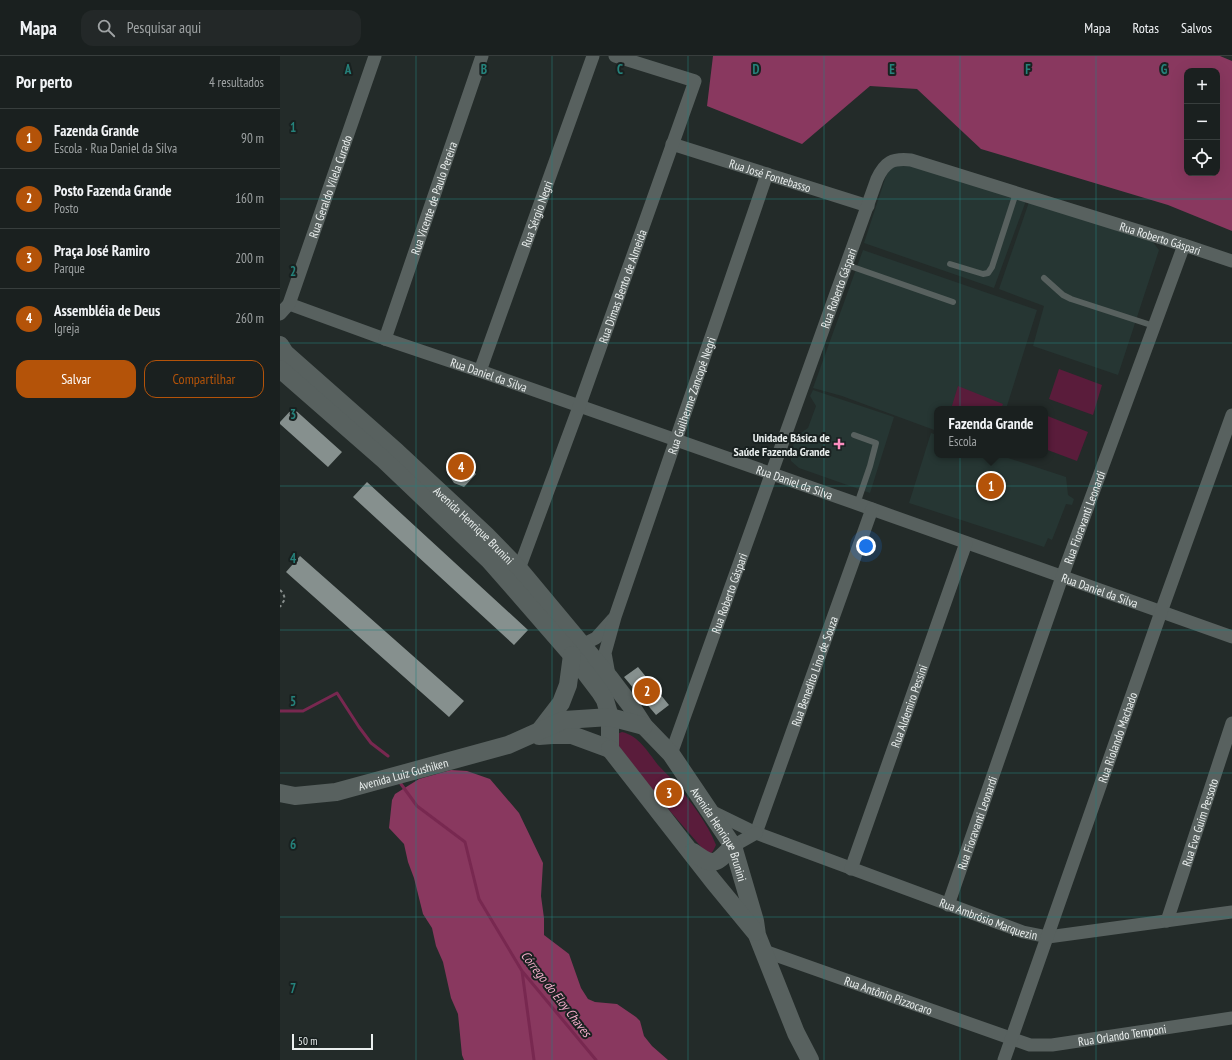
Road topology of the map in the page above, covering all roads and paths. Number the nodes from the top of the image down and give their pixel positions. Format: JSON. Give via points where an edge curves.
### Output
{"nodes":[{"id":1,"x":375,"y":56,"type":"edge"},
{"id":2,"x":482,"y":56,"type":"edge"},
{"id":3,"x":593,"y":56,"type":"edge"},
{"id":4,"x":615,"y":56,"type":"edge"},
{"id":5,"x":672,"y":144,"type":"junction"},
{"id":6,"x":767,"y":174,"type":"junction"},
{"id":7,"x":1016,"y":193,"type":"junction"},
{"id":8,"x":868,"y":206,"type":"junction"},
{"id":9,"x":1184,"y":245,"type":"junction"},
{"id":10,"x":1232,"y":261,"type":"edge"},
{"id":11,"x":950,"y":264,"type":"dead end"},
{"id":12,"x":846,"y":265,"type":"junction"},
{"id":13,"x":1044,"y":278,"type":"dead end"},
{"id":14,"x":953,"y":302,"type":"dead end"},
{"id":15,"x":284,"y":309,"type":"edge"},
{"id":16,"x":1154,"y":326,"type":"junction"},
{"id":17,"x":385,"y":339,"type":"junction"},
{"id":18,"x":280,"y":345,"type":"edge"},
{"id":19,"x":280,"y":369,"type":"edge"},
{"id":20,"x":480,"y":371,"type":"junction"},
{"id":21,"x":579,"y":406,"type":"junction"},
{"id":22,"x":1232,"y":415,"type":"edge"},
{"id":23,"x":854,"y":435,"type":"dead end"},
{"id":24,"x":675,"y":440,"type":"junction"},
{"id":25,"x":772,"y":474,"type":"junction"},
{"id":26,"x":857,"y":504,"type":"junction"},
{"id":27,"x":872,"y":509,"type":"junction"},
{"id":28,"x":966,"y":543,"type":"junction"},
{"id":29,"x":519,"y":569,"type":"junction"},
{"id":30,"x":1062,"y":577,"type":"junction"},
{"id":31,"x":280,"y":590,"type":"edge"},
{"id":32,"x":280,"y":607,"type":"edge"},
{"id":33,"x":1160,"y":612,"type":"junction"},
{"id":34,"x":615,"y":617,"type":"junction"},
{"id":35,"x":1232,"y":637,"type":"edge"},
{"id":36,"x":577,"y":650,"type":"junction"},
{"id":37,"x":609,"y":677,"type":"junction"},
{"id":38,"x":610,"y":717,"type":"junction"},
{"id":39,"x":1232,"y":723,"type":"edge"},
{"id":40,"x":644,"y":726,"type":"junction"},
{"id":41,"x":532,"y":735,"type":"junction"},
{"id":42,"x":610,"y":749,"type":"junction"},
{"id":43,"x":671,"y":754,"type":"junction"},
{"id":44,"x":280,"y":793,"type":"edge"},
{"id":45,"x":711,"y":811,"type":"junction"},
{"id":46,"x":756,"y":833,"type":"junction"},
{"id":47,"x":733,"y":846,"type":"junction"},
{"id":48,"x":687,"y":848,"type":"junction"},
{"id":49,"x":851,"y":869,"type":"junction"},
{"id":50,"x":948,"y":905,"type":"junction"},
{"id":51,"x":1232,"y":912,"type":"edge"},
{"id":52,"x":1167,"y":921,"type":"junction"},
{"id":53,"x":1048,"y":936,"type":"junction"},
{"id":54,"x":760,"y":943,"type":"junction"},
{"id":55,"x":1232,"y":1018,"type":"edge"},
{"id":56,"x":1012,"y":1039,"type":"junction"},
{"id":57,"x":810,"y":1060,"type":"edge"},
{"id":58,"x":1004,"y":1060,"type":"edge"}],
"edges":[{"from":1,"to":15,"type":"street","name":"Rua Geraldo Vilela Curado"},
{"from":2,"to":17,"type":"street","name":"Rua Vicente de Paulo Pereira"},
{"from":3,"to":20,"type":"street","name":"Rua Sérgio Negri"},
{"from":4,"to":5,"type":"street","name":"Rua Dimas Bento de Almeida","via":[[695,81]]},
{"from":5,"to":6,"type":"street","name":"Rua José Fontebasso"},
{"from":5,"to":21,"type":"street","name":"Rua Dimas Bento de Almeida"},
{"from":6,"to":8,"type":"street","name":"Rua José Fontebasso"},
{"from":6,"to":24,"type":"street","name":"Rua Guilherme Zancopé Negri"},
{"from":7,"to":8,"type":"street","name":"Rua Roberto Gáspari","via":[[911,160],[899,159],[889,162],[882,169]]},
{"from":7,"to":9,"type":"street","name":"Rua Roberto Gáspari"},
{"from":7,"to":11,"type":"lane","via":[[988,273],[983,274]]},
{"from":8,"to":12,"type":"street","name":"Rua Roberto Gáspari"},
{"from":9,"to":10,"type":"street","name":"Rua Roberto Gáspari"},
{"from":9,"to":16,"type":"street","name":"Rua Fioravanti Leonardi"},
{"from":12,"to":14,"type":"lane"},
{"from":12,"to":25,"type":"street","name":"Rua Roberto Gáspari"},
{"from":13,"to":16,"type":"lane","via":[[1071,299]]},
{"from":15,"to":17,"type":"street","name":"Rua Daniel da Silva"},
{"from":16,"to":30,"type":"street","name":"Rua Fioravanti Leonardi"},
{"from":17,"to":20,"type":"street","name":"Rua Daniel da Silva"},
{"from":18,"to":29,"type":"main road","name":"Avenida Henrique Brunini","via":[[285,353],[397,452]]},
{"from":19,"to":36,"type":"main road","name":"Avenida Henrique Brunini","via":[[384,460],[490,561]]},
{"from":20,"to":21,"type":"street","name":"Rua Daniel da Silva"},
{"from":21,"to":24,"type":"street","name":"Rua Daniel da Silva"},
{"from":21,"to":29,"type":"street","name":"Rua Dimas Bento de Almeida"},
{"from":22,"to":33,"type":"street","name":"Rua Riolando Machado"},
{"from":23,"to":26,"type":"lane","via":[[876,443]]},
{"from":24,"to":25,"type":"street","name":"Rua Daniel da Silva"},
{"from":24,"to":34,"type":"street","name":"Rua Guilherme Zancopé Negri"},
{"from":25,"to":26,"type":"street","name":"Rua Daniel da Silva"},
{"from":25,"to":43,"type":"street","name":"Rua Roberto Gáspari"},
{"from":26,"to":27,"type":"street","name":"Rua Daniel da Silva"},
{"from":27,"to":28,"type":"street","name":"Rua Daniel da Silva"},
{"from":27,"to":46,"type":"street","name":"Rua Benedito Lino de Souza"},
{"from":28,"to":30,"type":"street","name":"Rua Daniel da Silva"},
{"from":28,"to":49,"type":"street","name":"Rua Aldemiro Pessini"},
{"from":29,"to":36,"type":"main road","name":"Avenida Henrique Brunini"},
{"from":30,"to":33,"type":"street","name":"Rua Daniel da Silva"},
{"from":30,"to":50,"type":"street","name":"Rua Fioravanti Leonardi"},
{"from":31,"to":32,"type":"path","via":[[285,599]]},
{"from":33,"to":35,"type":"street","name":"Rua Daniel da Silva"},
{"from":33,"to":53,"type":"street","name":"Rua Riolando Machado"},
{"from":34,"to":36,"type":"street","name":"Rua Guilherme Zancopé Negri","via":[[596,638]]},
{"from":34,"to":37,"type":"street","name":"Rua Guilherme Zancopé Negri","via":[[605,653]]},
{"from":36,"to":37,"type":"main road","name":"Avenida Henrique Brunini"},
{"from":36,"to":38,"type":"main road","name":"Avenida Henrique Brunini","via":[[600,692]]},
{"from":36,"to":41,"type":"main road","via":[[561,703]]},
{"from":37,"to":40,"type":"main road","name":"Avenida Henrique Brunini"},
{"from":38,"to":40,"type":"main road"},
{"from":38,"to":41,"type":"main road","name":"Avenida Luiz Gushiken","via":[[564,720]]},
{"from":38,"to":42,"type":"main road"},
{"from":39,"to":52,"type":"street","name":"Rua Eva Guim Pessoto"},
{"from":40,"to":43,"type":"main road","name":"Avenida Henrique Brunini"},
{"from":41,"to":42,"type":"main road","name":"Avenida Luiz Gushiken","via":[[572,735]]},
{"from":41,"to":44,"type":"main road","name":"Avenida Luiz Gushiken","via":[[508,745],[336,792],[295,796]]},
{"from":42,"to":48,"type":"main road","name":"Avenida Henrique Brunini"},
{"from":43,"to":45,"type":"main road","name":"Avenida Henrique Brunini"},
{"from":45,"to":46,"type":"street","name":"Rua Ambrósio Marquezin"},
{"from":45,"to":47,"type":"main road","name":"Avenida Henrique Brunini"},
{"from":46,"to":47,"type":"street"},
{"from":46,"to":49,"type":"street","name":"Rua Ambrósio Marquezin"},
{"from":47,"to":48,"type":"main road","via":[[712,863]]},
{"from":47,"to":54,"type":"main road","name":"Avenida Henrique Brunini"},
{"from":48,"to":54,"type":"main road","name":"Avenida Henrique Brunini"},
{"from":49,"to":50,"type":"street","name":"Rua Ambrósio Marquezin"},
{"from":50,"to":53,"type":"street","name":"Rua Ambrósio Marquezin","via":[[1022,932]]},
{"from":51,"to":52,"type":"street","name":"Rua Ambrósio Marquezin"},
{"from":52,"to":53,"type":"street","name":"Rua Ambrósio Marquezin"},
{"from":53,"to":56,"type":"street","name":"Rua Riolando Machado"},
{"from":54,"to":56,"type":"street","name":"Rua Antônio Pizzocaro"},
{"from":54,"to":57,"type":"main road","name":"Avenida Henrique Brunini","via":[[796,1033]]},
{"from":55,"to":56,"type":"street","name":"Rua Orlando Temponi","via":[[1052,1045],[1030,1045]]},
{"from":56,"to":58,"type":"street","name":"Rua Riolando Machado"}]}
